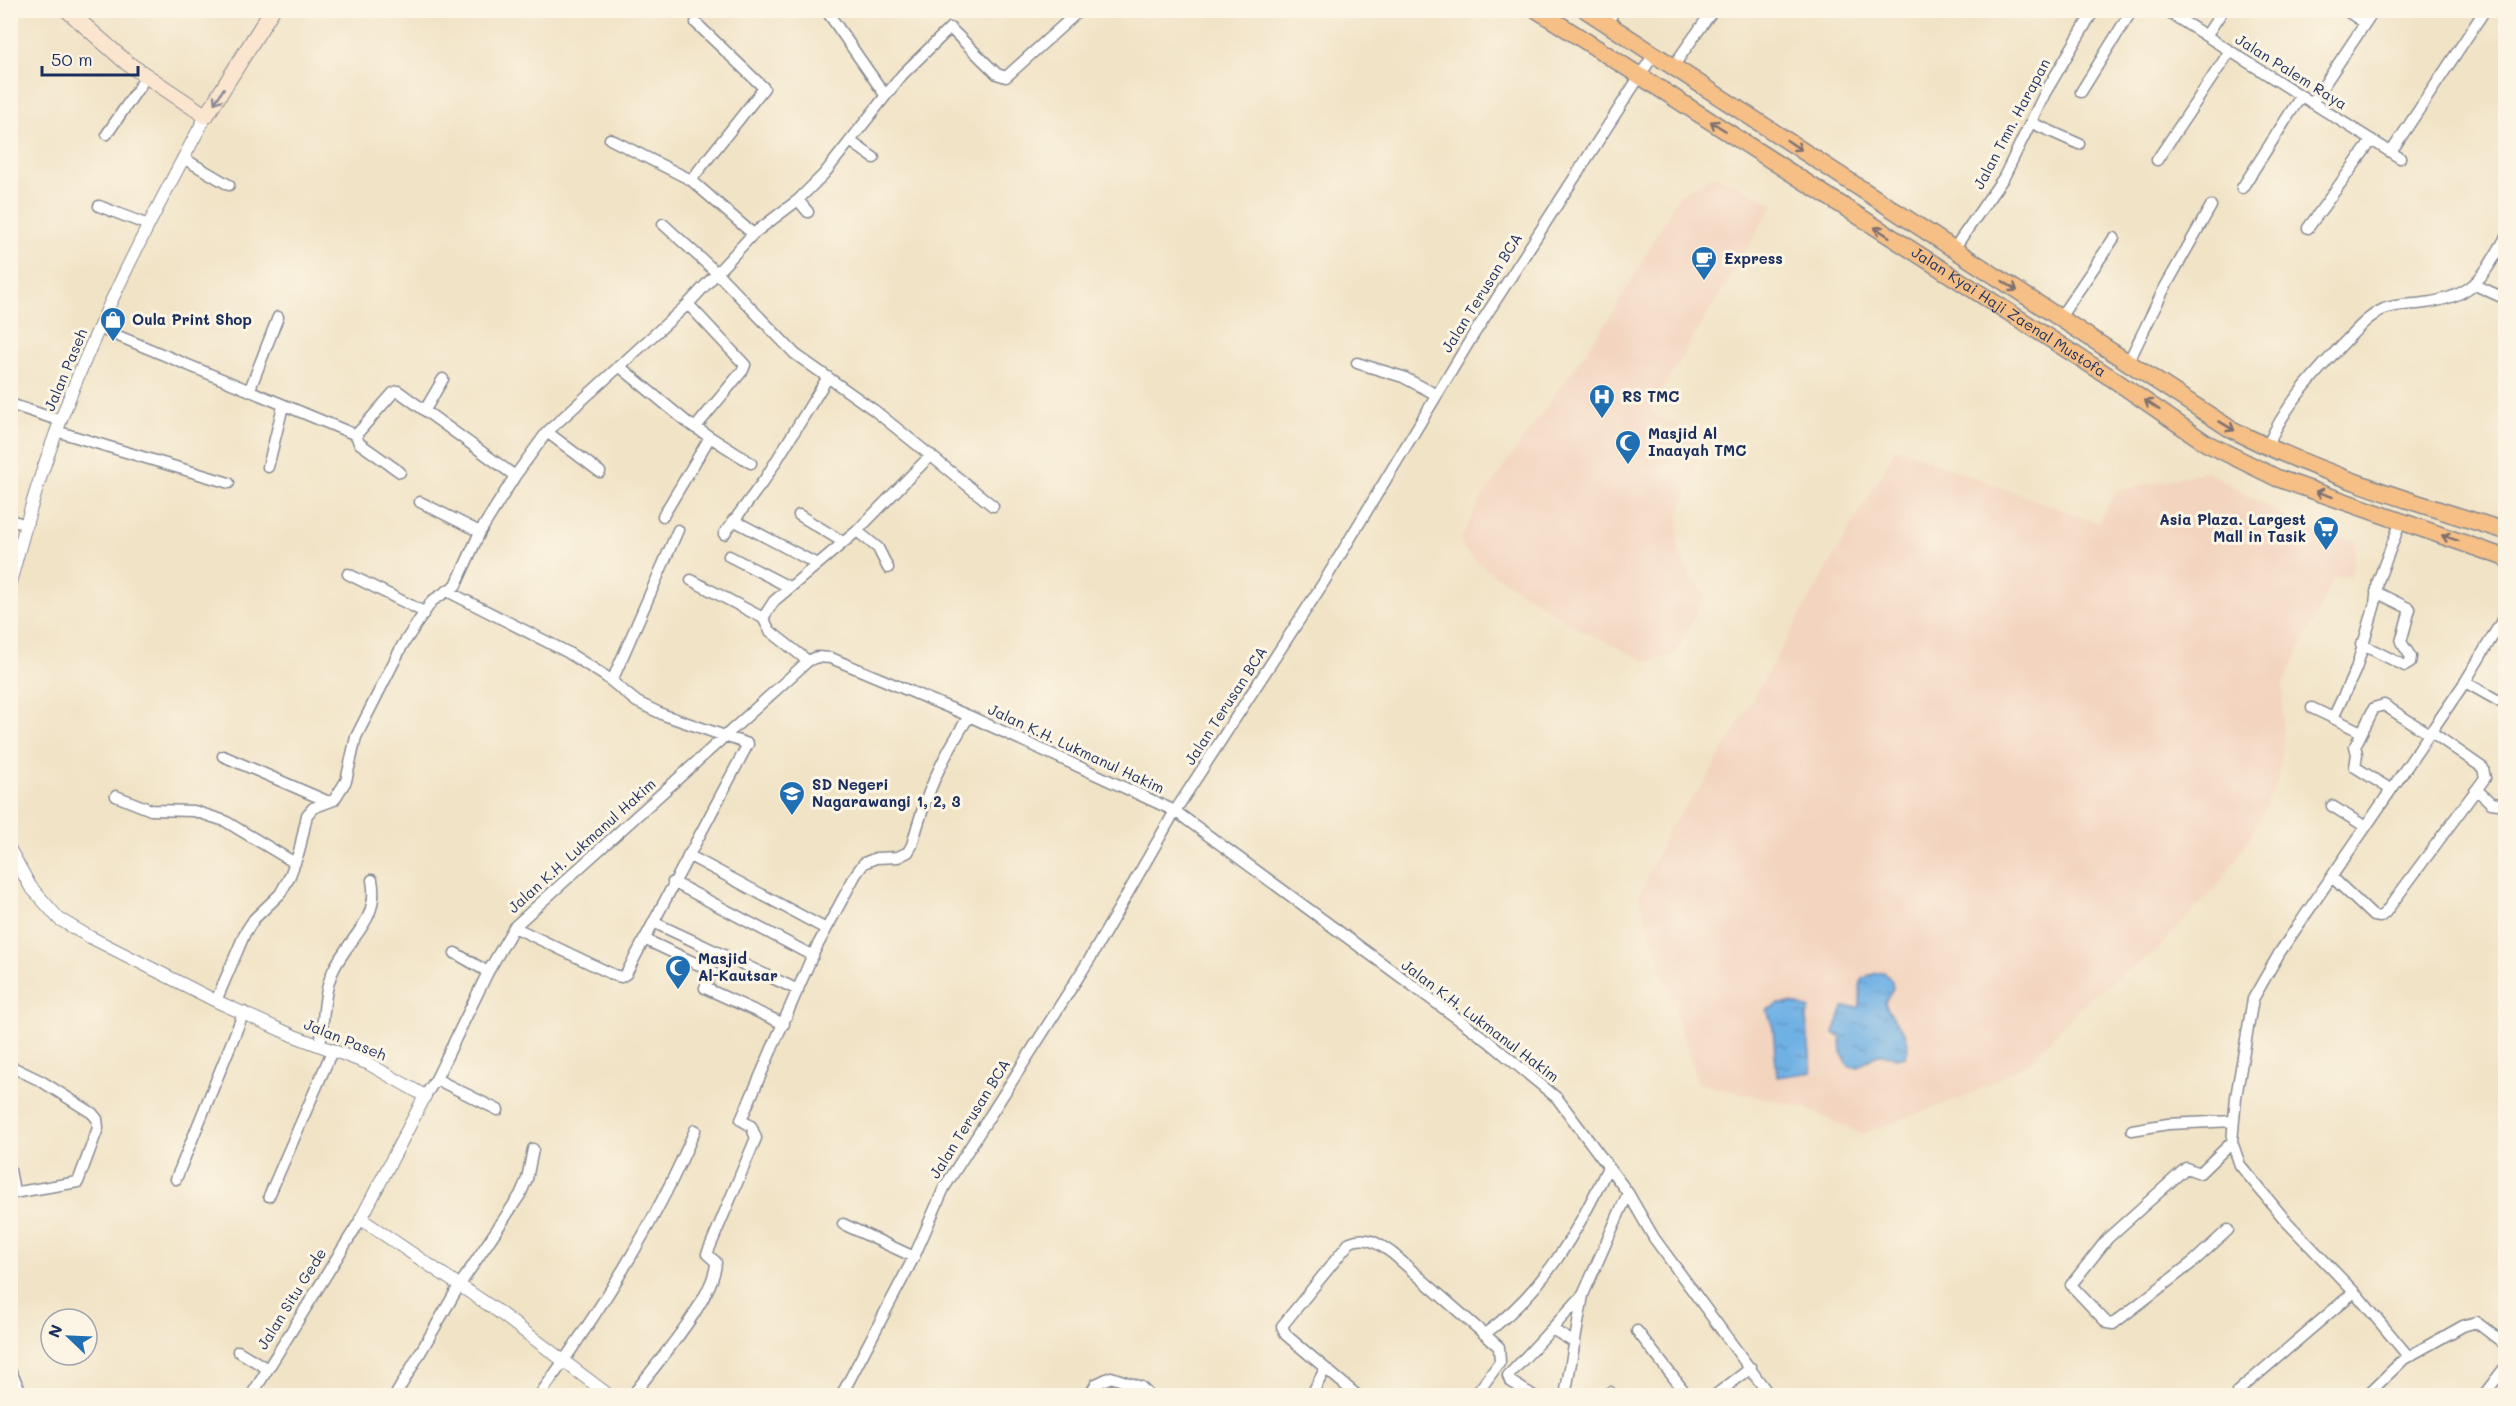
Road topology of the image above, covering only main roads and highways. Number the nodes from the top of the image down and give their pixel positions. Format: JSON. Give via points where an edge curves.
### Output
{"nodes":[{"id":1,"x":67,"y":10,"type":"edge"},
{"id":2,"x":272,"y":10,"type":"edge"},
{"id":3,"x":1537,"y":10,"type":"edge"},
{"id":4,"x":1586,"y":10,"type":"edge"},
{"id":5,"x":1611,"y":17,"type":"edge"},
{"id":6,"x":1860,"y":190,"type":"junction"},
{"id":7,"x":1846,"y":209,"type":"junction"},
{"id":8,"x":1973,"y":263,"type":"junction"},
{"id":9,"x":1959,"y":282,"type":"junction"},
{"id":10,"x":2200,"y":409,"type":"junction"},
{"id":11,"x":2184,"y":427,"type":"junction"},
{"id":12,"x":2392,"y":494,"type":"junction"},
{"id":13,"x":2379,"y":515,"type":"junction"},
{"id":14,"x":2505,"y":531,"type":"edge"},
{"id":15,"x":2505,"y":558,"type":"edge"}],
"edges":[{"from":2,"to":1,"type":"main road","one_way":true,"via":[[206,116],[146,77]]},
{"from":7,"to":3,"type":"main road","name":"Jalan Kyai Haji Zaenal Mustofa","one_way":true},
{"from":4,"to":5,"type":"main road","name":"Jalan Kyai Haji Zaenal Mustofa"},
{"from":5,"to":6,"type":"main road","name":"Jalan Kyai Haji Zaenal Mustofa","one_way":true,"via":[[1654,54]]},
{"from":6,"to":7,"type":"main road"},
{"from":6,"to":8,"type":"main road","name":"Jalan Kyai Haji Zaenal Mustofa"},
{"from":9,"to":7,"type":"main road","name":"Jalan Kyai Haji Zaenal Mustofa","one_way":true},
{"from":8,"to":9,"type":"main road"},
{"from":8,"to":10,"type":"main road","name":"Jalan Kyai Haji Zaenal Mustofa","one_way":true},
{"from":11,"to":9,"type":"main road","name":"Jalan Kyai Haji Zaenal Mustofa","one_way":true},
{"from":10,"to":11,"type":"main road"},
{"from":10,"to":12,"type":"main road","name":"Jalan Kyai Haji Zaenal Mustofa","one_way":true,"via":[[2267,447]]},
{"from":13,"to":11,"type":"main road","name":"Jalan Kyai Haji Zaenal Mustofa","one_way":true,"via":[[2277,478],[2206,443]]},
{"from":12,"to":13,"type":"main road"},
{"from":12,"to":14,"type":"main road","name":"Jalan Kyai Haji Zaenal Mustofa"},
{"from":15,"to":13,"type":"main road","name":"Jalan Kyai Haji Zaenal Mustofa","one_way":true}]}
